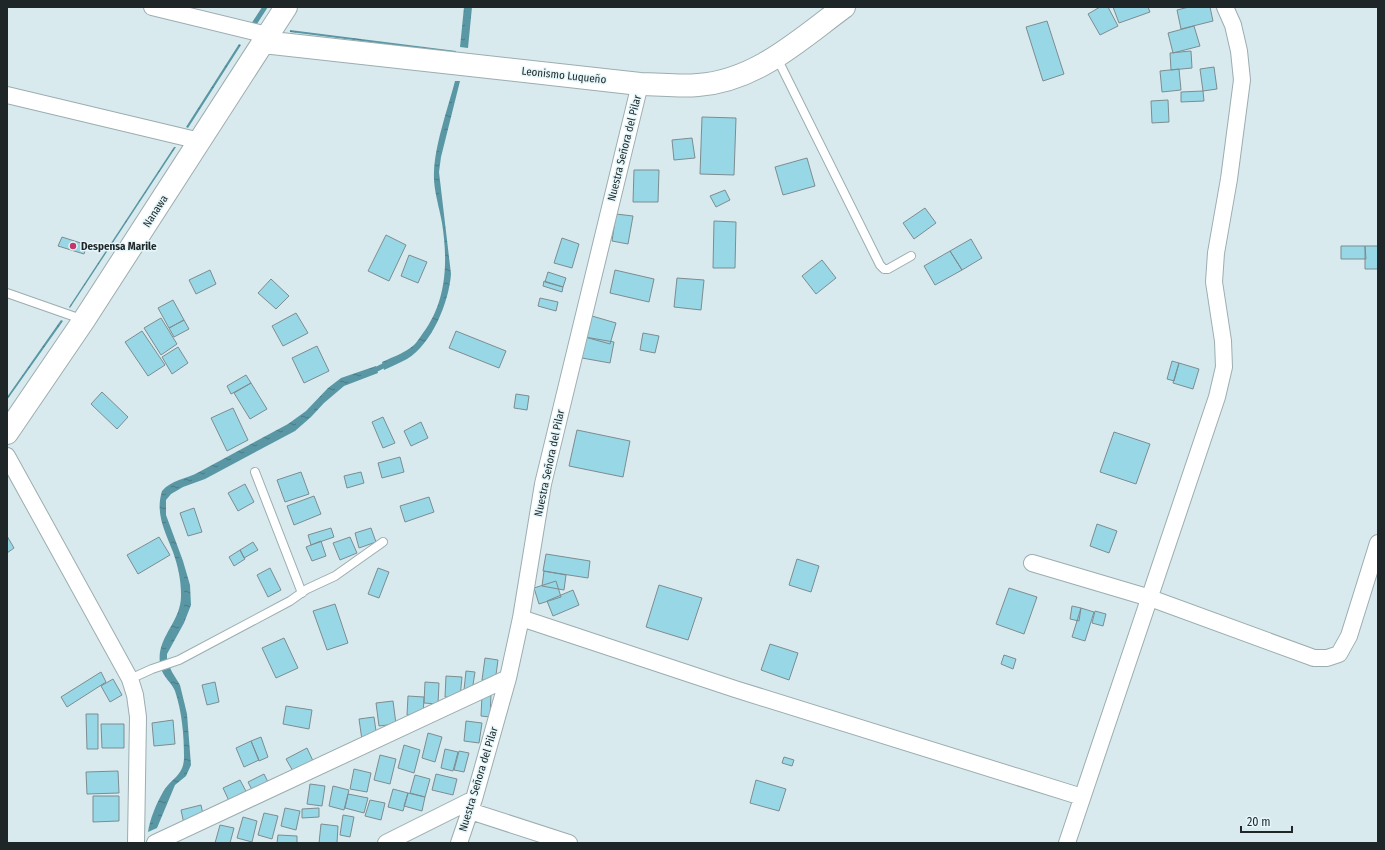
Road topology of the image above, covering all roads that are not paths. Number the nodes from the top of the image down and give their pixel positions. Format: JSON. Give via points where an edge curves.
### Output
{"nodes":[{"id":1,"x":152,"y":7,"type":"edge"},
{"id":2,"x":286,"y":7,"type":"edge"},
{"id":3,"x":844,"y":7,"type":"edge"},
{"id":4,"x":1225,"y":7,"type":"edge"},
{"id":5,"x":265,"y":38,"type":"junction"},
{"id":6,"x":776,"y":57,"type":"junction"},
{"id":7,"x":640,"y":84,"type":"junction"},
{"id":8,"x":7,"y":95,"type":"edge"},
{"id":9,"x":200,"y":141,"type":"junction"},
{"id":10,"x":911,"y":256,"type":"dead end"},
{"id":11,"x":7,"y":293,"type":"edge"},
{"id":12,"x":84,"y":320,"type":"junction"},
{"id":13,"x":7,"y":433,"type":"edge"},
{"id":14,"x":7,"y":456,"type":"edge"},
{"id":15,"x":256,"y":472,"type":"dead end"},
{"id":16,"x":384,"y":542,"type":"dead end"},
{"id":17,"x":1378,"y":543,"type":"edge"},
{"id":18,"x":1032,"y":563,"type":"dead end"},
{"id":19,"x":302,"y":593,"type":"junction"},
{"id":20,"x":1150,"y":598,"type":"junction"},
{"id":21,"x":521,"y":618,"type":"junction"},
{"id":22,"x":508,"y":678,"type":"junction"},
{"id":23,"x":130,"y":679,"type":"junction"},
{"id":24,"x":1082,"y":797,"type":"junction"},
{"id":25,"x":472,"y":805,"type":"junction"},
{"id":26,"x":136,"y":843,"type":"edge"},
{"id":27,"x":155,"y":843,"type":"edge"},
{"id":28,"x":386,"y":843,"type":"edge"},
{"id":29,"x":459,"y":843,"type":"edge"},
{"id":30,"x":569,"y":843,"type":"edge"},
{"id":31,"x":1067,"y":843,"type":"edge"}],
"edges":[{"from":1,"to":5,"type":"street"},
{"from":2,"to":5,"type":"street","name":"Nanawa"},
{"from":3,"to":6,"type":"street","name":"Leonismo Luqueño"},
{"from":4,"to":20,"type":"street","via":[[1233,25],[1242,80],[1229,180],[1216,253],[1214,282],[1223,341],[1224,367],[1217,398]]},
{"from":5,"to":7,"type":"street","name":"Leonismo Luqueño"},
{"from":5,"to":9,"type":"street","name":"Nanawa"},
{"from":6,"to":7,"type":"street","name":"Leonismo Luqueño","via":[[737,78],[718,82],[697,85]]},
{"from":6,"to":10,"type":"lane","via":[[880,264],[884,269],[888,269]]},
{"from":7,"to":21,"type":"street","name":"Nuestra Señora del Pilar","via":[[543,484]]},
{"from":8,"to":9,"type":"street"},
{"from":9,"to":12,"type":"street","name":"Nanawa"},
{"from":11,"to":12,"type":"lane"},
{"from":12,"to":13,"type":"street","name":"Nanawa"},
{"from":14,"to":23,"type":"street"},
{"from":15,"to":19,"type":"lane"},
{"from":16,"to":19,"type":"lane","via":[[335,576]]},
{"from":17,"to":20,"type":"street","via":[[1349,636],[1339,654],[1327,658],[1314,658]]},
{"from":18,"to":20,"type":"street"},
{"from":19,"to":23,"type":"lane","via":[[179,660]]},
{"from":20,"to":24,"type":"street"},
{"from":21,"to":22,"type":"street","name":"Nuestra Señora del Pilar"},
{"from":21,"to":24,"type":"street","via":[[735,689]]},
{"from":22,"to":25,"type":"street","name":"Nuestra Señora del Pilar"},
{"from":22,"to":27,"type":"street"},
{"from":23,"to":26,"type":"street","via":[[138,717]]},
{"from":24,"to":31,"type":"street"},
{"from":25,"to":28,"type":"street"},
{"from":25,"to":29,"type":"street","name":"Nuestra Señora del Pilar"},
{"from":25,"to":30,"type":"street"}]}
